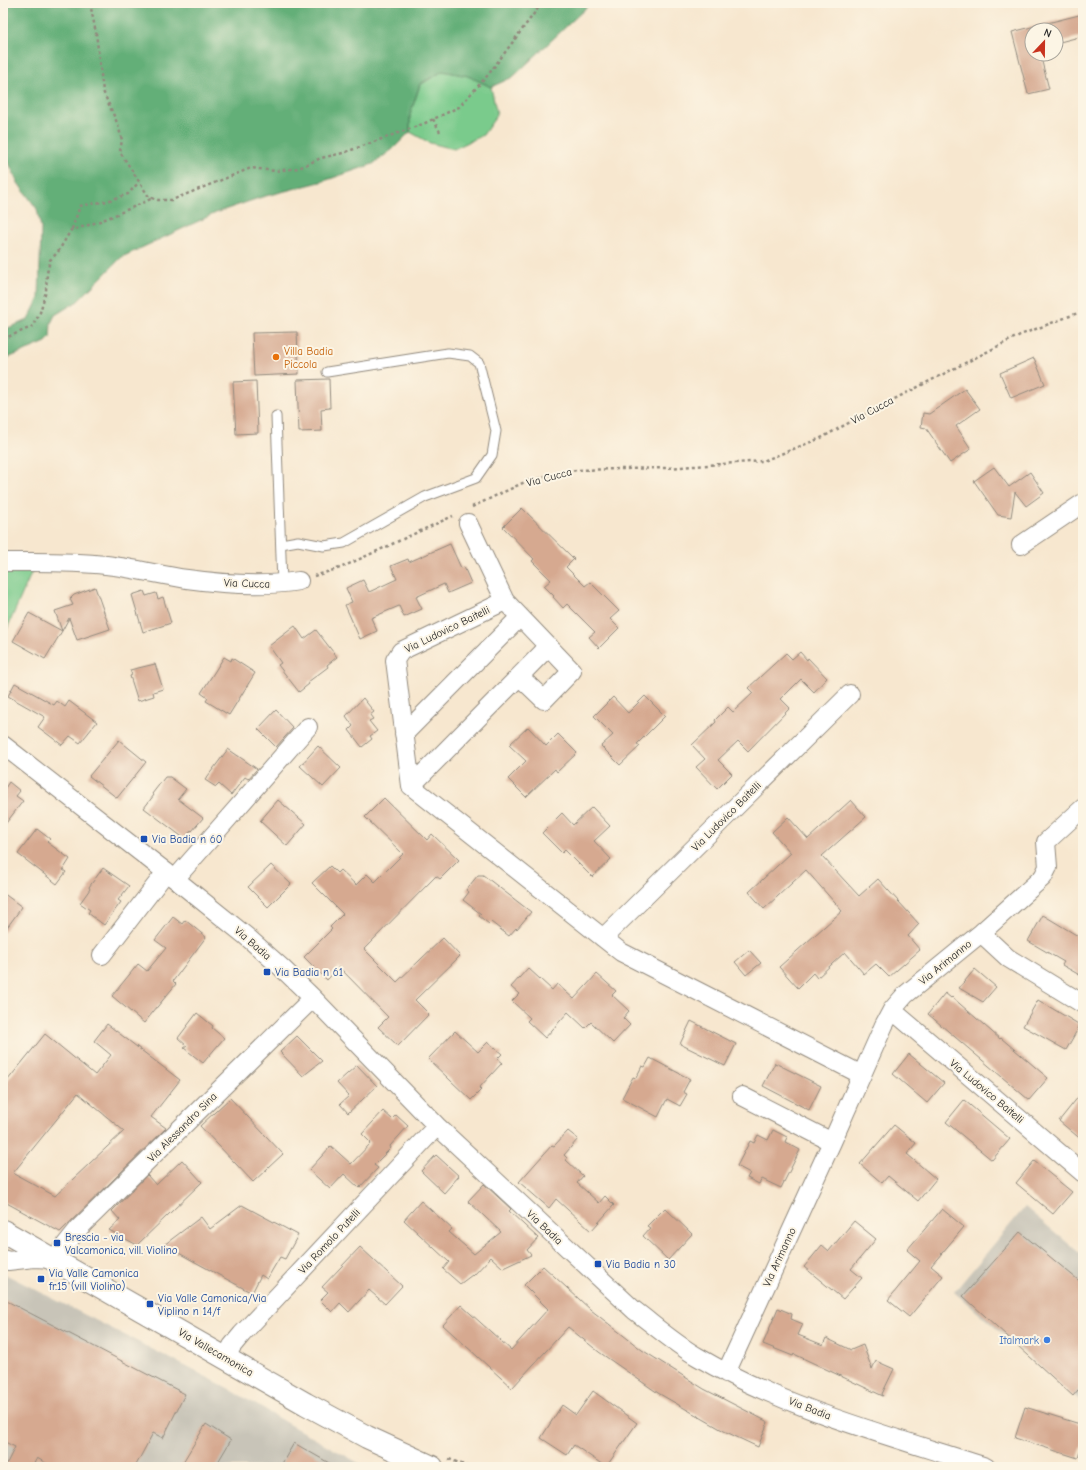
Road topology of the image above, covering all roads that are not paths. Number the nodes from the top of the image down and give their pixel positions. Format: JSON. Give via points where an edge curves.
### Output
{"nodes":[{"id":1,"x":327,"y":372,"type":"dead end"},
{"id":2,"x":276,"y":416,"type":"dead end"},
{"id":3,"x":1083,"y":503,"type":"edge"},
{"id":4,"x":464,"y":516,"type":"road end"},
{"id":5,"x":281,"y":544,"type":"junction"},
{"id":6,"x":1021,"y":546,"type":"dead end"},
{"id":7,"x":3,"y":562,"type":"edge"},
{"id":8,"x":291,"y":583,"type":"joint"},
{"id":9,"x":505,"y":601,"type":"junction"},
{"id":10,"x":520,"y":617,"type":"junction"},
{"id":11,"x":549,"y":646,"type":"junction"},
{"id":12,"x":520,"y":677,"type":"junction"},
{"id":13,"x":850,"y":694,"type":"dead end"},
{"id":14,"x":308,"y":726,"type":"dead end"},
{"id":15,"x":404,"y":734,"type":"junction"},
{"id":16,"x":3,"y":745,"type":"edge"},
{"id":17,"x":411,"y":786,"type":"junction"},
{"id":18,"x":1083,"y":808,"type":"edge"},
{"id":19,"x":170,"y":875,"type":"junction"},
{"id":20,"x":981,"y":933,"type":"junction"},
{"id":21,"x":603,"y":938,"type":"junction"},
{"id":22,"x":102,"y":955,"type":"dead end"},
{"id":23,"x":313,"y":998,"type":"junction"},
{"id":24,"x":1083,"y":1004,"type":"edge"},
{"id":25,"x":892,"y":1010,"type":"junction"},
{"id":26,"x":862,"y":1075,"type":"junction"},
{"id":27,"x":742,"y":1096,"type":"dead end"},
{"id":28,"x":437,"y":1126,"type":"junction"},
{"id":29,"x":832,"y":1142,"type":"junction"},
{"id":30,"x":1083,"y":1173,"type":"edge"},
{"id":31,"x":3,"y":1231,"type":"edge"},
{"id":32,"x":3,"y":1259,"type":"edge"},
{"id":33,"x":54,"y":1259,"type":"junction"},
{"id":34,"x":226,"y":1358,"type":"junction"},
{"id":35,"x":726,"y":1373,"type":"junction"},
{"id":36,"x":432,"y":1467,"type":"edge"},
{"id":37,"x":986,"y":1467,"type":"edge"}],
"edges":[{"from":1,"to":5,"type":"lane","via":[[448,353],[470,356],[479,363],[496,431],[492,455],[476,478],[425,498],[344,543],[324,546],[298,541]]},
{"from":2,"to":5,"type":"lane"},
{"from":3,"to":6,"type":"street"},
{"from":4,"to":9,"type":"street"},
{"from":5,"to":8,"type":"lane"},
{"from":7,"to":8,"type":"street","name":"Via Cucca","via":[[99,564],[188,579],[237,584]]},
{"from":9,"to":10,"type":"street"},
{"from":9,"to":15,"type":"street","name":"Via Ludovico Baitelli","via":[[401,651],[395,660]]},
{"from":10,"to":11,"type":"street"},
{"from":10,"to":15,"type":"street"},
{"from":11,"to":12,"type":"street"},
{"from":11,"to":12,"type":"street","via":[[572,671],[544,700]]},
{"from":12,"to":17,"type":"street"},
{"from":13,"to":21,"type":"street","name":"Via Ludovico Baitelli"},
{"from":14,"to":19,"type":"street"},
{"from":15,"to":17,"type":"street","name":"Via Ludovico Baitelli"},
{"from":16,"to":19,"type":"street","name":"Via Badia"},
{"from":17,"to":21,"type":"street"},
{"from":18,"to":20,"type":"street","name":"Via Arimanno","via":[[1046,842],[1048,867],[1043,877]]},
{"from":19,"to":22,"type":"street"},
{"from":19,"to":23,"type":"street","name":"Via Badia","via":[[246,936]]},
{"from":20,"to":24,"type":"street","via":[[1008,958]]},
{"from":20,"to":25,"type":"street","name":"Via Arimanno","via":[[905,995]]},
{"from":21,"to":26,"type":"street","via":[[621,952]]},
{"from":23,"to":28,"type":"street","name":"Via Badia"},
{"from":23,"to":33,"type":"street","name":"Via Alessandro Sina","via":[[79,1228]]},
{"from":25,"to":26,"type":"street","name":"Via Arimanno"},
{"from":25,"to":30,"type":"street","name":"Via Ludovico Baitelli"},
{"from":26,"to":29,"type":"street","name":"Via Arimanno"},
{"from":27,"to":29,"type":"street"},
{"from":28,"to":34,"type":"street","name":"Via Romolo Putelli","via":[[242,1334]]},
{"from":28,"to":35,"type":"street","name":"Via Badia","via":[[634,1310],[696,1356]]},
{"from":29,"to":35,"type":"street","name":"Via Arimanno"},
{"from":31,"to":33,"type":"main road","name":"Via Vallecamonica"},
{"from":32,"to":33,"type":"street"},
{"from":33,"to":34,"type":"main road","name":"Via Vallecamonica"},
{"from":34,"to":36,"type":"main road","name":"Via Vallecamonica","via":[[367,1437]]},
{"from":35,"to":37,"type":"street","name":"Via Badia","via":[[844,1422]]}]}
